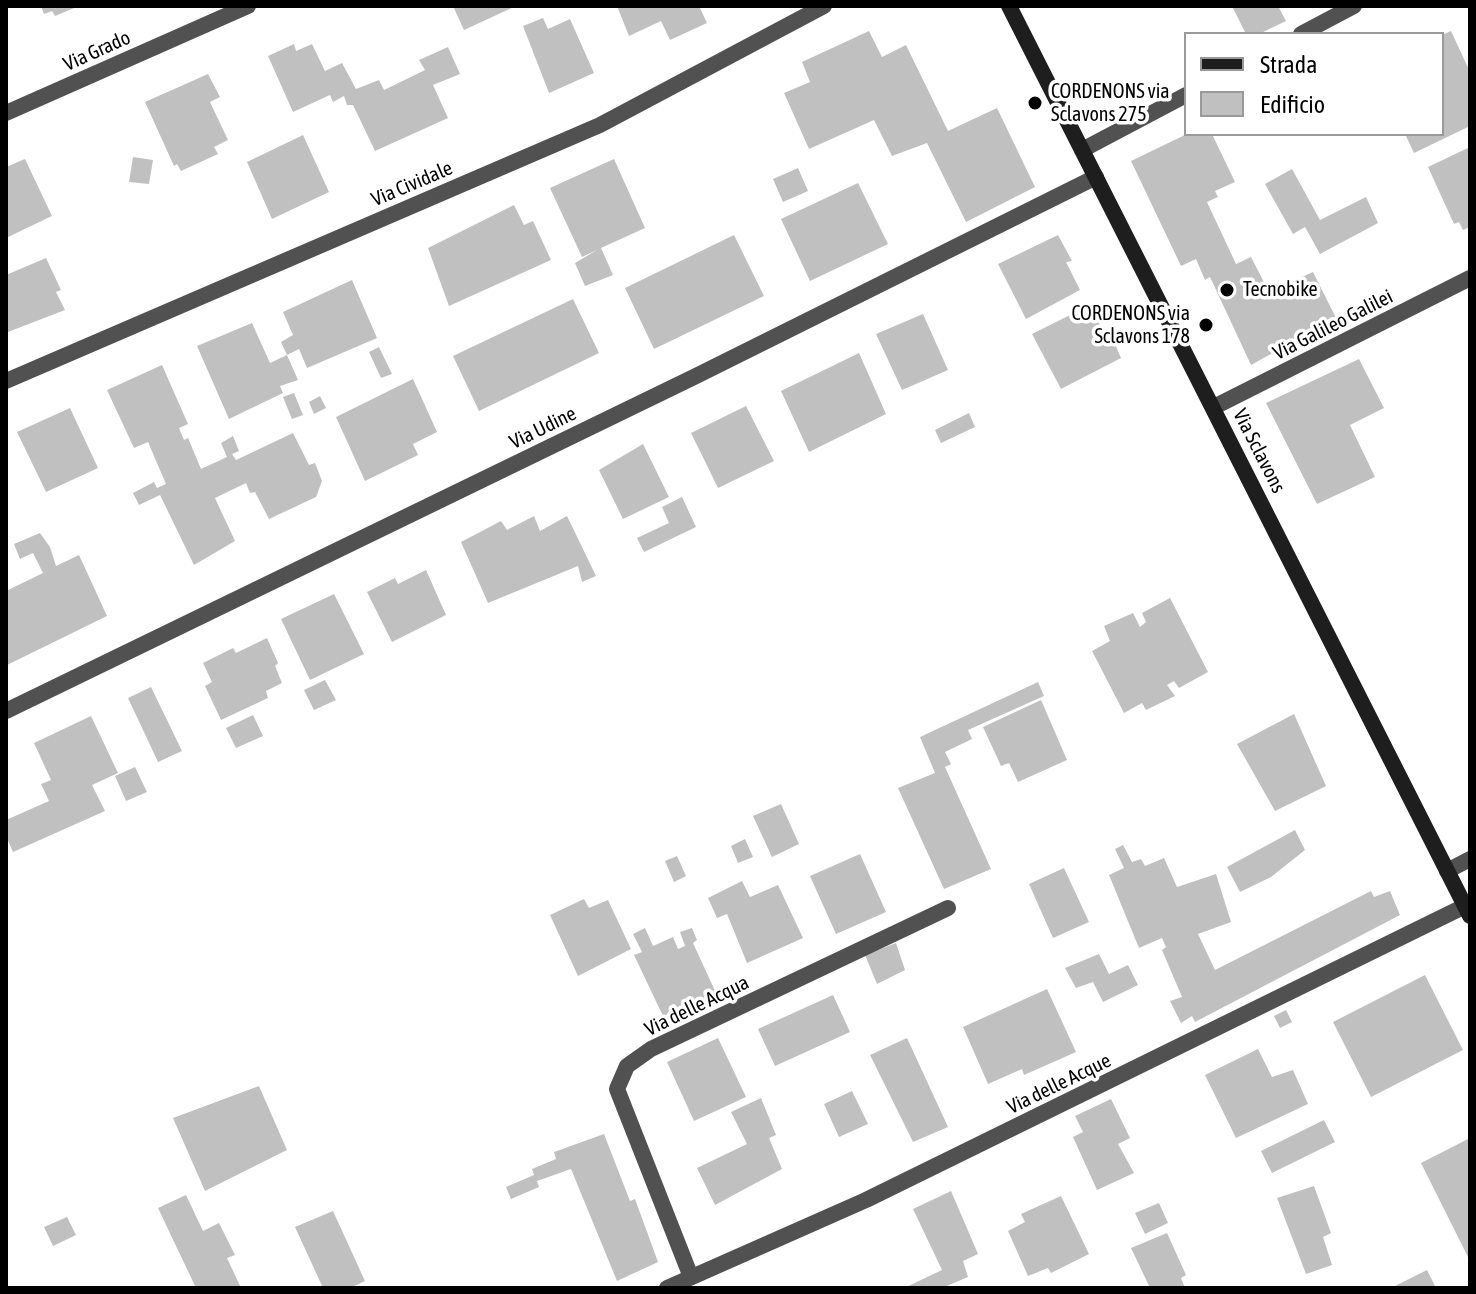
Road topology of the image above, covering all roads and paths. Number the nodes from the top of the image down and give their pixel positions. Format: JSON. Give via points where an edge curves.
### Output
{"nodes":[{"id":1,"x":248,"y":6,"type":"edge"},
{"id":2,"x":824,"y":6,"type":"edge"},
{"id":3,"x":1009,"y":6,"type":"edge"},
{"id":4,"x":1354,"y":6,"type":"edge"},
{"id":5,"x":1305,"y":32,"type":"edge"},
{"id":6,"x":1184,"y":96,"type":"edge"},
{"id":7,"x":6,"y":113,"type":"edge"},
{"id":8,"x":1082,"y":150,"type":"junction"},
{"id":9,"x":1096,"y":177,"type":"junction"},
{"id":10,"x":1470,"y":278,"type":"edge"},
{"id":11,"x":6,"y":381,"type":"edge"},
{"id":12,"x":1214,"y":407,"type":"junction"},
{"id":13,"x":6,"y":711,"type":"edge"},
{"id":14,"x":1470,"y":859,"type":"edge"},
{"id":15,"x":1447,"y":871,"type":"junction"},
{"id":16,"x":948,"y":908,"type":"dead end"},
{"id":17,"x":1468,"y":911,"type":"edge"},
{"id":18,"x":691,"y":1277,"type":"junction"},
{"id":19,"x":667,"y":1288,"type":"edge"}],
"edges":[{"from":1,"to":7,"type":"street","name":"Via Grado"},
{"from":2,"to":11,"type":"street","name":"Via Cividale","via":[[600,125]]},
{"from":3,"to":8,"type":"street","name":"Via Sclavons"},
{"from":4,"to":5,"type":"street"},
{"from":6,"to":8,"type":"street"},
{"from":8,"to":9,"type":"street","name":"Via Sclavons"},
{"from":9,"to":12,"type":"street","name":"Via Sclavons"},
{"from":9,"to":13,"type":"street","name":"Via Udine"},
{"from":10,"to":12,"type":"street","name":"Via Galileo Galilei"},
{"from":12,"to":15,"type":"street","name":"Via Sclavons"},
{"from":14,"to":15,"type":"street"},
{"from":15,"to":17,"type":"street","name":"Via Sclavons"},
{"from":16,"to":18,"type":"street","name":"Via delle Acqua","via":[[651,1049],[627,1066],[617,1089]]},
{"from":17,"to":18,"type":"street","name":"Via delle Acque","via":[[866,1200]]},
{"from":18,"to":19,"type":"street","name":"Via delle Acque"}]}
